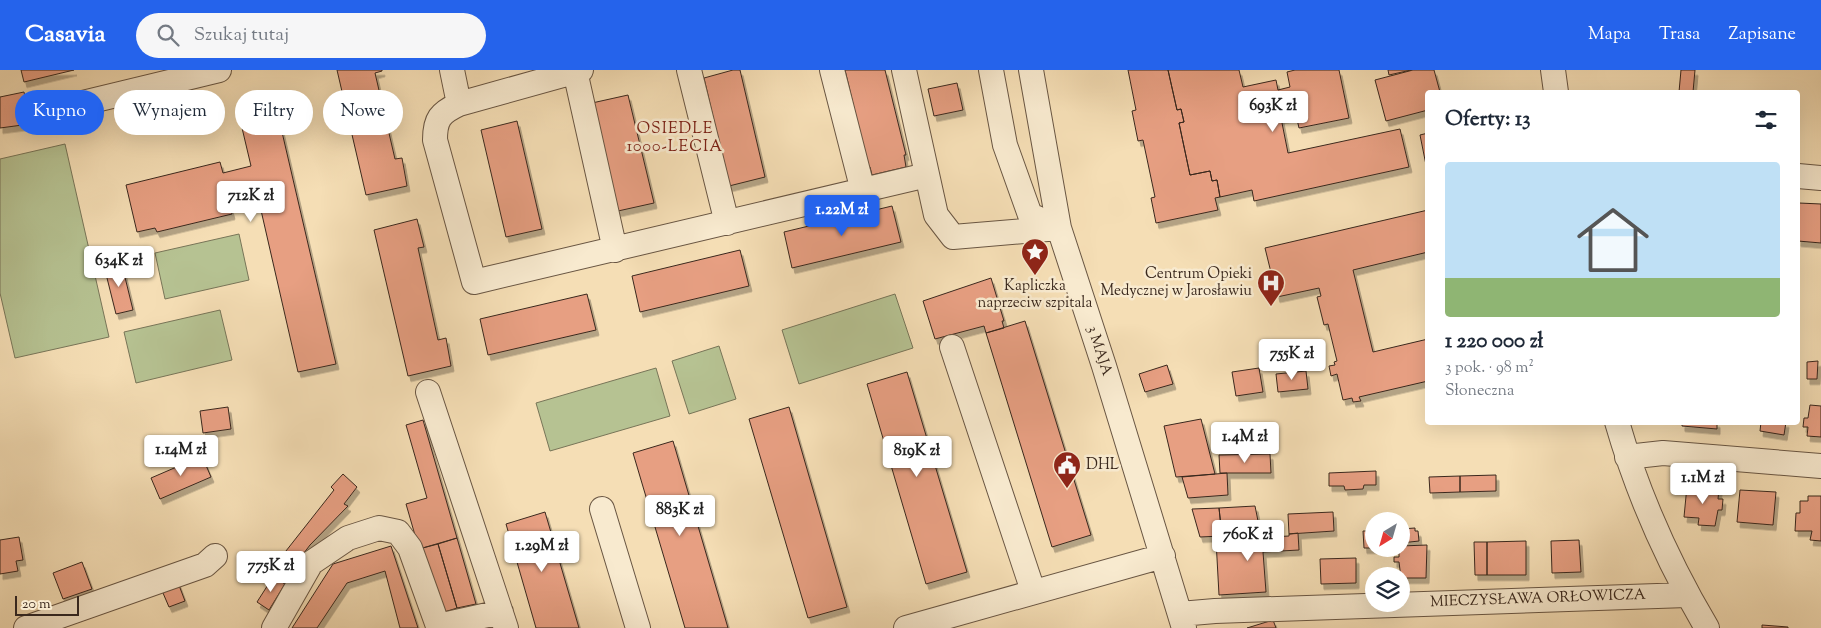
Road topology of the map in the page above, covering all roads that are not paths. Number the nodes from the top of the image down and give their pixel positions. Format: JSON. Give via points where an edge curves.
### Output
{"nodes":[{"id":1,"x":219,"y":70,"type":"edge"},
{"id":2,"x":452,"y":70,"type":"edge"},
{"id":3,"x":690,"y":70,"type":"edge"},
{"id":4,"x":832,"y":70,"type":"edge"},
{"id":5,"x":904,"y":70,"type":"edge"},
{"id":6,"x":991,"y":70,"type":"edge"},
{"id":7,"x":1031,"y":70,"type":"edge"},
{"id":8,"x":1553,"y":70,"type":"edge"},
{"id":9,"x":578,"y":71,"type":"edge"},
{"id":10,"x":1556,"y":90,"type":"edge"},
{"id":11,"x":104,"y":98,"type":"edge"},
{"id":12,"x":459,"y":104,"type":"junction"},
{"id":13,"x":927,"y":175,"type":"junction"},
{"id":14,"x":1800,"y":176,"type":"edge"},
{"id":15,"x":1821,"y":178,"type":"edge"},
{"id":16,"x":863,"y":191,"type":"junction"},
{"id":17,"x":727,"y":223,"type":"junction"},
{"id":18,"x":1059,"y":228,"type":"junction"},
{"id":19,"x":615,"y":250,"type":"junction"},
{"id":20,"x":952,"y":347,"type":"dead end"},
{"id":21,"x":428,"y":392,"type":"dead end"},
{"id":22,"x":1618,"y":425,"type":"edge"},
{"id":23,"x":1627,"y":457,"type":"junction"},
{"id":24,"x":1821,"y":466,"type":"edge"},
{"id":25,"x":602,"y":509,"type":"dead end"},
{"id":26,"x":215,"y":556,"type":"dead end"},
{"id":27,"x":1162,"y":556,"type":"junction"},
{"id":28,"x":1033,"y":591,"type":"junction"},
{"id":29,"x":1687,"y":595,"type":"junction"},
{"id":30,"x":504,"y":620,"type":"edge"},
{"id":31,"x":1182,"y":621,"type":"edge"},
{"id":32,"x":26,"y":628,"type":"edge"},
{"id":33,"x":274,"y":628,"type":"edge"},
{"id":34,"x":638,"y":628,"type":"edge"},
{"id":35,"x":906,"y":628,"type":"edge"},
{"id":36,"x":1707,"y":628,"type":"edge"}],
"edges":[{"from":1,"to":11,"type":"street"},
{"from":2,"to":12,"type":"street"},
{"from":3,"to":17,"type":"street"},
{"from":4,"to":16,"type":"street"},
{"from":5,"to":13,"type":"street"},
{"from":6,"to":18,"type":"street","via":[[1005,145],[1030,215]]},
{"from":7,"to":18,"type":"street","name":"3 MAJA"},
{"from":8,"to":10,"type":"street"},
{"from":9,"to":12,"type":"street"},
{"from":9,"to":19,"type":"street"},
{"from":12,"to":19,"type":"street","via":[[445,110],[438,119],[435,140],[474,282]]},
{"from":13,"to":16,"type":"street"},
{"from":13,"to":18,"type":"street","via":[[936,215],[953,237]]},
{"from":14,"to":15,"type":"street"},
{"from":16,"to":17,"type":"street"},
{"from":17,"to":19,"type":"street"},
{"from":18,"to":27,"type":"street","name":"3 MAJA"},
{"from":20,"to":28,"type":"street"},
{"from":21,"to":30,"type":"street"},
{"from":22,"to":23,"type":"street"},
{"from":23,"to":24,"type":"street","via":[[1663,453]]},
{"from":23,"to":29,"type":"street","via":[[1645,505]]},
{"from":25,"to":34,"type":"street"},
{"from":26,"to":32,"type":"street","via":[[205,565]]},
{"from":27,"to":28,"type":"street"},
{"from":27,"to":31,"type":"street","name":"3 MAJA"},
{"from":28,"to":35,"type":"street"},
{"from":29,"to":31,"type":"street","name":"MIECZYSŁAWA ORŁOWICZA","via":[[1234,610]]},
{"from":29,"to":36,"type":"street"},
{"from":30,"to":33,"type":"street","via":[[438,626],[410,548],[398,532],[379,528],[348,538],[311,563]]}]}
